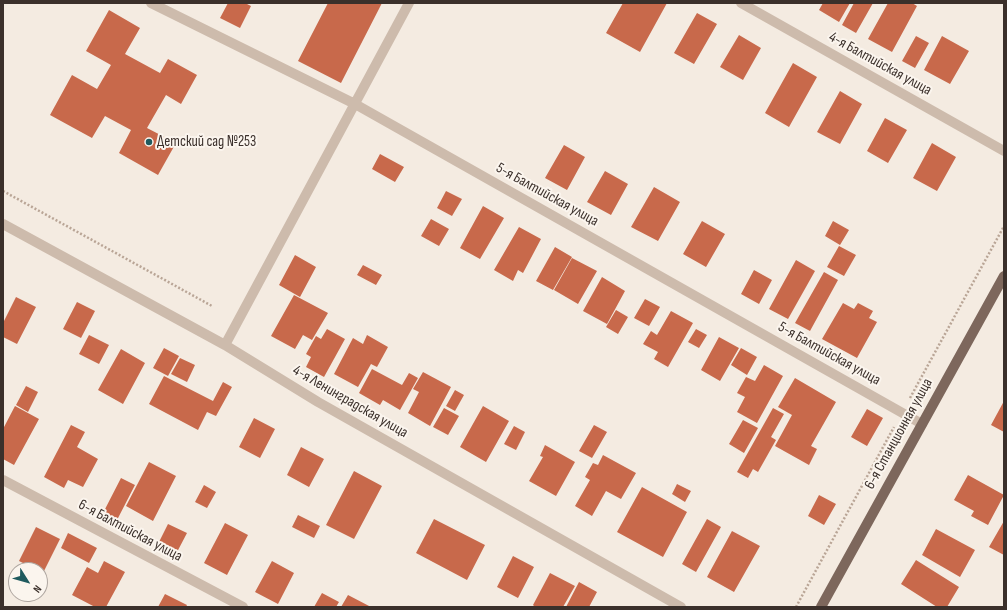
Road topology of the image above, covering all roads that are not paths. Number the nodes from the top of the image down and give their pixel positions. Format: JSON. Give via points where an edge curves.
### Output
{"nodes":[{"id":1,"x":151,"y":3,"type":"edge"},
{"id":2,"x":409,"y":3,"type":"edge"},
{"id":3,"x":741,"y":3,"type":"edge"},
{"id":4,"x":355,"y":104,"type":"junction"},
{"id":5,"x":1004,"y":151,"type":"edge"},
{"id":6,"x":3,"y":224,"type":"edge"},
{"id":7,"x":1004,"y":276,"type":"edge"},
{"id":8,"x":225,"y":345,"type":"junction"},
{"id":9,"x":922,"y":424,"type":"junction"},
{"id":10,"x":3,"y":480,"type":"edge"},
{"id":11,"x":243,"y":607,"type":"edge"},
{"id":12,"x":681,"y":607,"type":"edge"},
{"id":13,"x":821,"y":607,"type":"edge"}],
"edges":[{"from":1,"to":4,"type":"street","name":"5-я Балтийская улица"},
{"from":2,"to":4,"type":"street"},
{"from":3,"to":5,"type":"street","name":"4-я Балтийская улица"},
{"from":4,"to":8,"type":"street"},
{"from":4,"to":9,"type":"street","name":"5-я Балтийская улица"},
{"from":6,"to":8,"type":"street","name":"4-я Ленинградская улица"},
{"from":7,"to":9,"type":"main road","name":"6-я Станционная улица"},
{"from":8,"to":12,"type":"street","name":"4-я Ленинградская улица","via":[[318,402]]},
{"from":9,"to":13,"type":"main road","name":"6-я Станционная улица"},
{"from":10,"to":11,"type":"street","name":"6-я Балтийская улица"}]}
